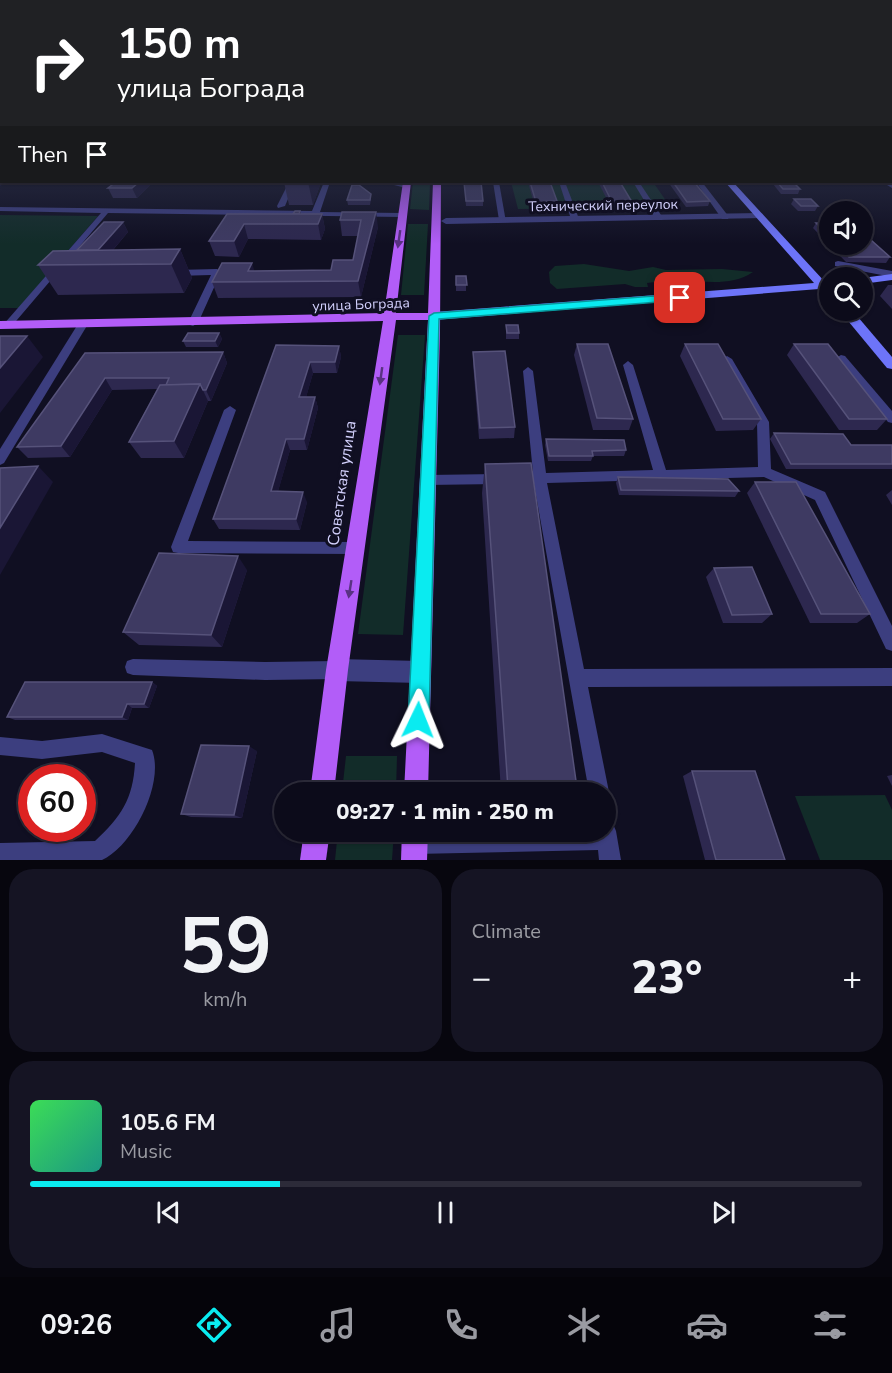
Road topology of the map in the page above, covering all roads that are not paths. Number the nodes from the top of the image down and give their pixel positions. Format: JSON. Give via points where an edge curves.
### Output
{"nodes":[{"id":1,"x":292,"y":183,"type":"edge"},
{"id":2,"x":327,"y":183,"type":"edge"},
{"id":3,"x":437,"y":183,"type":"edge"},
{"id":4,"x":496,"y":183,"type":"edge"},
{"id":5,"x":562,"y":183,"type":"edge"},
{"id":6,"x":637,"y":183,"type":"edge"},
{"id":7,"x":700,"y":183,"type":"edge"},
{"id":8,"x":730,"y":183,"type":"edge"},
{"id":9,"x":406,"y":184,"type":"edge"},
{"id":10,"x":281,"y":206,"type":"dead end"},
{"id":11,"x":0,"y":209,"type":"edge"},
{"id":12,"x":106,"y":211,"type":"junction"},
{"id":13,"x":315,"y":214,"type":"junction"},
{"id":14,"x":402,"y":216,"type":"junction"},
{"id":15,"x":724,"y":216,"type":"junction"},
{"id":16,"x":760,"y":216,"type":"junction"},
{"id":17,"x":658,"y":218,"type":"junction"},
{"id":18,"x":575,"y":219,"type":"junction"},
{"id":19,"x":446,"y":220,"type":"dead end"},
{"id":20,"x":503,"y":220,"type":"junction"},
{"id":21,"x":838,"y":264,"type":"dead end"},
{"id":22,"x":170,"y":273,"type":"edge"},
{"id":23,"x":64,"y":275,"type":"edge"},
{"id":24,"x":892,"y":275,"type":"edge"},
{"id":25,"x":52,"y":276,"type":"junction"},
{"id":26,"x":819,"y":279,"type":"edge"},
{"id":27,"x":873,"y":279,"type":"edge"},
{"id":28,"x":819,"y":289,"type":"edge"},
{"id":29,"x":434,"y":316,"type":"junction"},
{"id":30,"x":390,"y":318,"type":"junction"},
{"id":31,"x":854,"y":321,"type":"edge"},
{"id":32,"x":193,"y":323,"type":"junction"},
{"id":33,"x":83,"y":324,"type":"junction"},
{"id":34,"x":4,"y":325,"type":"edge"},
{"id":35,"x":841,"y":358,"type":"edge"},
{"id":36,"x":727,"y":359,"type":"edge"},
{"id":37,"x":628,"y":365,"type":"dead end"},
{"id":38,"x":892,"y":365,"type":"edge"},
{"id":39,"x":528,"y":371,"type":"dead end"},
{"id":40,"x":230,"y":410,"type":"dead end"},
{"id":41,"x":892,"y":419,"type":"edge"},
{"id":42,"x":0,"y":460,"type":"edge"},
{"id":43,"x":765,"y":471,"type":"junction"},
{"id":44,"x":661,"y":474,"type":"junction"},
{"id":45,"x":540,"y":479,"type":"junction"},
{"id":46,"x":427,"y":480,"type":"junction"},
{"id":47,"x":356,"y":548,"type":"junction"},
{"id":48,"x":892,"y":643,"type":"edge"},
{"id":49,"x":133,"y":667,"type":"dead end"},
{"id":50,"x":337,"y":670,"type":"junction"},
{"id":51,"x":420,"y":672,"type":"junction"},
{"id":52,"x":892,"y":677,"type":"edge"},
{"id":53,"x":579,"y":678,"type":"junction"},
{"id":54,"x":0,"y":746,"type":"edge"},
{"id":55,"x":323,"y":782,"type":"edge"},
{"id":56,"x":416,"y":782,"type":"edge"},
{"id":57,"x":597,"y":782,"type":"edge"},
{"id":58,"x":315,"y":842,"type":"edge"},
{"id":59,"x":608,"y":844,"type":"edge"},
{"id":60,"x":414,"y":845,"type":"edge"},
{"id":61,"x":0,"y":853,"type":"edge"},
{"id":62,"x":313,"y":860,"type":"edge"}],
"edges":[{"from":1,"to":10,"type":"lane"},
{"from":2,"to":13,"type":"lane"},
{"from":3,"to":29,"type":"main road"},
{"from":4,"to":20,"type":"lane"},
{"from":5,"to":18,"type":"lane"},
{"from":6,"to":17,"type":"lane"},
{"from":7,"to":15,"type":"lane"},
{"from":8,"to":16,"type":"main road"},
{"from":9,"to":14,"type":"main road","name":"Советская улица"},
{"from":11,"to":12,"type":"lane"},
{"from":12,"to":13,"type":"lane"},
{"from":12,"to":25,"type":"lane"},
{"from":13,"to":14,"type":"lane"},
{"from":14,"to":30,"type":"main road","name":"Советская улица","one_way":true},
{"from":15,"to":16,"type":"street","name":"Технический переулок"},
{"from":15,"to":17,"type":"street","name":"Технический переулок"},
{"from":16,"to":26,"type":"main road"},
{"from":17,"to":18,"type":"street","name":"Технический переулок"},
{"from":18,"to":20,"type":"street","name":"Технический переулок"},
{"from":19,"to":20,"type":"street","name":"Технический переулок"},
{"from":21,"to":24,"type":"lane"},
{"from":22,"to":32,"type":"lane","via":[[217,272]]},
{"from":23,"to":25,"type":"lane"},
{"from":24,"to":27,"type":"main road"},
{"from":25,"to":34,"type":"lane"},
{"from":28,"to":29,"type":"main road","name":"улица Бограда"},
{"from":29,"to":30,"type":"main road","name":"улица Бограда"},
{"from":29,"to":46,"type":"main road"},
{"from":30,"to":32,"type":"main road","name":"улица Бограда"},
{"from":30,"to":47,"type":"main road","name":"Советская улица","one_way":true},
{"from":31,"to":38,"type":"main road"},
{"from":32,"to":33,"type":"main road","name":"улица Бограда"},
{"from":33,"to":34,"type":"main road","name":"улица Бограда"},
{"from":33,"to":42,"type":"lane"},
{"from":35,"to":41,"type":"lane"},
{"from":36,"to":43,"type":"lane","via":[[763,422]]},
{"from":37,"to":44,"type":"lane"},
{"from":39,"to":45,"type":"lane"},
{"from":40,"to":47,"type":"lane","via":[[178,547]]},
{"from":43,"to":44,"type":"lane"},
{"from":43,"to":48,"type":"lane","via":[[819,496]]},
{"from":44,"to":45,"type":"lane"},
{"from":45,"to":46,"type":"lane"},
{"from":45,"to":53,"type":"lane"},
{"from":46,"to":51,"type":"main road"},
{"from":47,"to":50,"type":"main road","name":"Советская улица","one_way":true},
{"from":49,"to":50,"type":"lane"},
{"from":50,"to":51,"type":"street"},
{"from":50,"to":55,"type":"main road","name":"Советская улица"},
{"from":51,"to":56,"type":"main road"},
{"from":52,"to":53,"type":"lane"},
{"from":53,"to":57,"type":"lane"},
{"from":54,"to":61,"type":"lane","via":[[42,750],[102,743],[145,757],[145,785],[126,826],[99,851]]},
{"from":58,"to":62,"type":"main road"},
{"from":59,"to":60,"type":"lane"}]}
